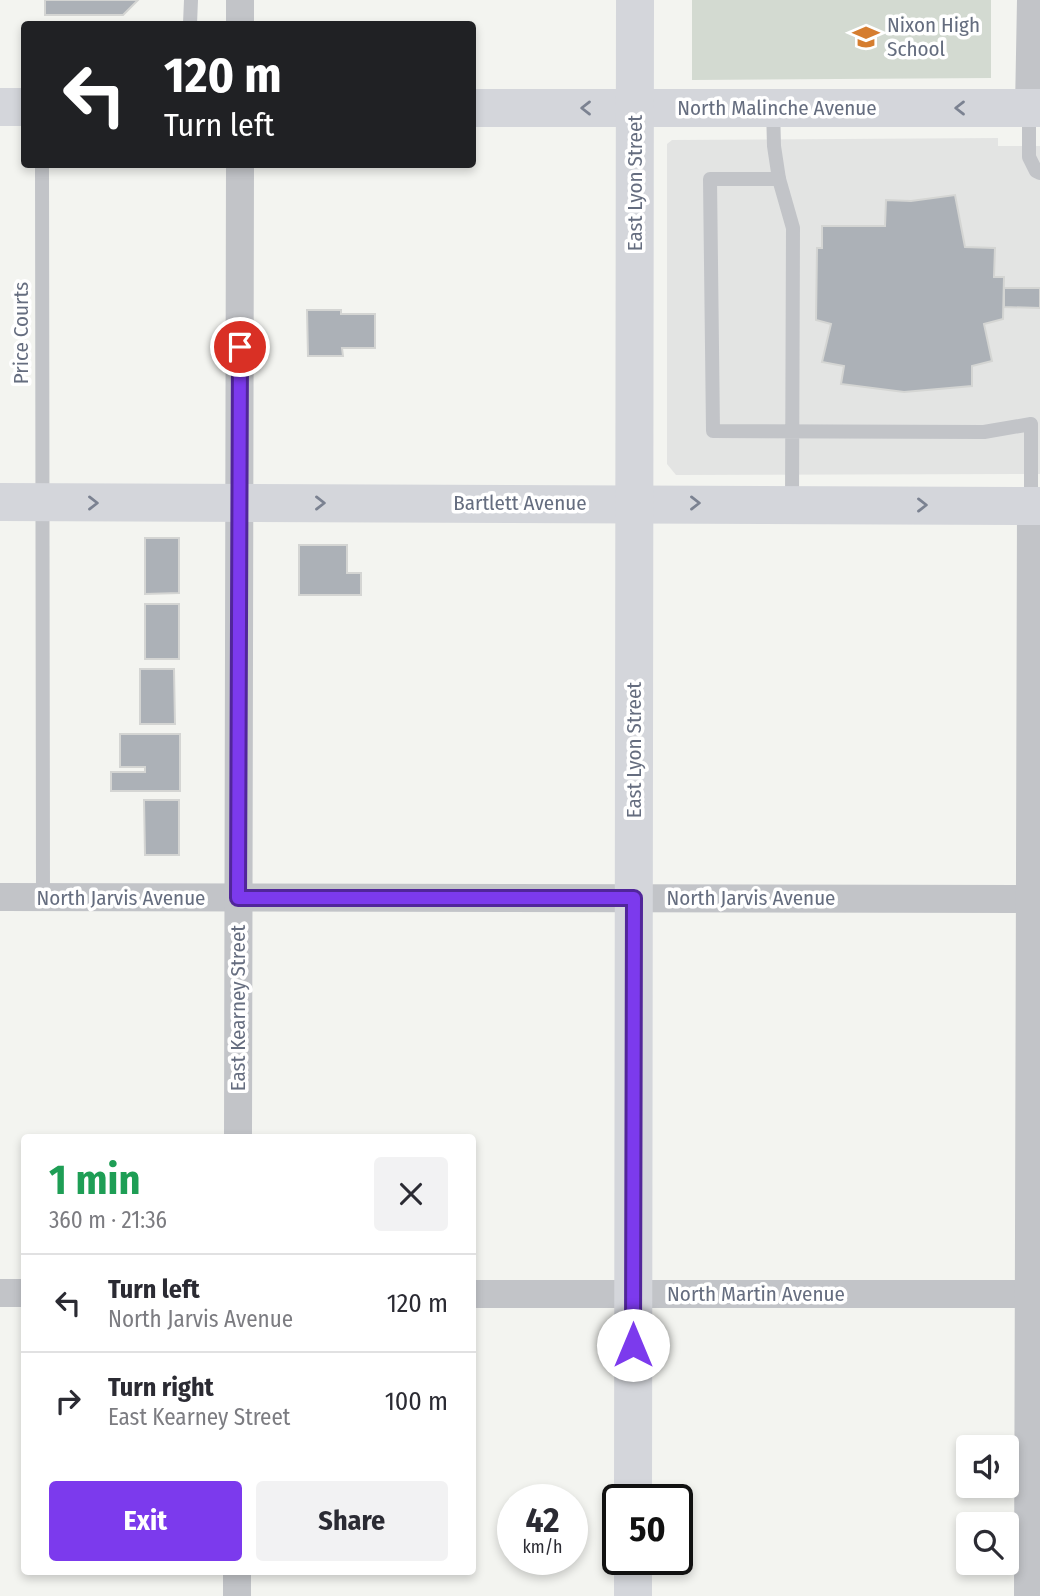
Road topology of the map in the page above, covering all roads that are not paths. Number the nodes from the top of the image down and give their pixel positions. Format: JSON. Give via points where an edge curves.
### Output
{"nodes":[{"id":1,"x":191,"y":0,"type":"edge"},
{"id":2,"x":240,"y":0,"type":"edge"},
{"id":3,"x":635,"y":0,"type":"edge"},
{"id":4,"x":1031,"y":0,"type":"edge"},
{"id":5,"x":190,"y":21,"type":"edge"},
{"id":6,"x":240,"y":21,"type":"edge"},
{"id":7,"x":1036,"y":39,"type":"edge"},
{"id":8,"x":0,"y":107,"type":"edge"},
{"id":9,"x":21,"y":107,"type":"edge"},
{"id":10,"x":476,"y":108,"type":"edge"},
{"id":11,"x":635,"y":108,"type":"junction"},
{"id":12,"x":773,"y":108,"type":"junction"},
{"id":13,"x":1034,"y":108,"type":"edge"},
{"id":14,"x":42,"y":168,"type":"edge"},
{"id":15,"x":240,"y":168,"type":"edge"},
{"id":16,"x":1040,"y":173,"type":"edge"},
{"id":17,"x":779,"y":179,"type":"junction"},
{"id":18,"x":793,"y":431,"type":"junction"},
{"id":19,"x":0,"y":502,"type":"edge"},
{"id":20,"x":42,"y":502,"type":"junction"},
{"id":21,"x":239,"y":503,"type":"junction"},
{"id":22,"x":635,"y":503,"type":"junction"},
{"id":23,"x":792,"y":504,"type":"junction"},
{"id":24,"x":1035,"y":506,"type":"edge"},
{"id":25,"x":0,"y":897,"type":"edge"},
{"id":26,"x":43,"y":898,"type":"junction"},
{"id":27,"x":238,"y":898,"type":"junction"},
{"id":28,"x":634,"y":898,"type":"junction"},
{"id":29,"x":1035,"y":899,"type":"edge"},
{"id":30,"x":238,"y":1134,"type":"edge"},
{"id":31,"x":0,"y":1293,"type":"edge"},
{"id":32,"x":21,"y":1293,"type":"edge"},
{"id":33,"x":476,"y":1294,"type":"edge"},
{"id":34,"x":634,"y":1294,"type":"junction"},
{"id":35,"x":1034,"y":1294,"type":"edge"},
{"id":36,"x":633,"y":1484,"type":"edge"},
{"id":37,"x":237,"y":1575,"type":"edge"},
{"id":38,"x":633,"y":1575,"type":"edge"},
{"id":39,"x":237,"y":1596,"type":"edge"},
{"id":40,"x":633,"y":1596,"type":"edge"},
{"id":41,"x":1028,"y":1596,"type":"edge"}],
"edges":[{"from":1,"to":5,"type":"lane"},
{"from":2,"to":6,"type":"street"},
{"from":3,"to":11,"type":"main road","name":"East Lyon Street"},
{"from":4,"to":7,"type":"street"},
{"from":7,"to":13,"type":"street"},
{"from":8,"to":9,"type":"main road"},
{"from":11,"to":10,"type":"main road","name":"North Malinche Avenue","one_way":true},
{"from":11,"to":12,"type":"main road","name":"North Malinche Avenue"},
{"from":11,"to":22,"type":"main road","name":"East Lyon Street"},
{"from":13,"to":12,"type":"main road","name":"North Malinche Avenue","one_way":true},
{"from":12,"to":17,"type":"lane"},
{"from":13,"to":16,"type":"lane","via":[[1029,157]]},
{"from":14,"to":20,"type":"lane","name":"Price Courts"},
{"from":15,"to":21,"type":"street","name":"East Kearney Street"},
{"from":17,"to":18,"type":"lane","via":[[793,228]]},
{"from":17,"to":18,"type":"lane","via":[[710,179],[713,430]]},
{"from":18,"to":23,"type":"lane"},
{"from":18,"to":24,"type":"lane","via":[[984,432],[1031,424]]},
{"from":19,"to":20,"type":"main road","name":"Bartlett Avenue"},
{"from":20,"to":21,"type":"main road","name":"Bartlett Avenue","one_way":true},
{"from":20,"to":26,"type":"lane","name":"Price Courts"},
{"from":21,"to":22,"type":"main road","name":"Bartlett Avenue","one_way":true},
{"from":21,"to":27,"type":"street","name":"East Kearney Street"},
{"from":22,"to":23,"type":"main road","name":"Bartlett Avenue","one_way":true},
{"from":22,"to":28,"type":"main road","name":"East Lyon Street"},
{"from":23,"to":24,"type":"main road","name":"Bartlett Avenue","one_way":true},
{"from":24,"to":29,"type":"street"},
{"from":25,"to":26,"type":"street","name":"North Jarvis Avenue"},
{"from":26,"to":27,"type":"street","name":"North Jarvis Avenue"},
{"from":27,"to":28,"type":"street","name":"North Jarvis Avenue"},
{"from":27,"to":30,"type":"street","name":"East Kearney Street"},
{"from":28,"to":29,"type":"street","name":"North Jarvis Avenue"},
{"from":28,"to":34,"type":"main road","name":"East Lyon Street"},
{"from":29,"to":35,"type":"street"},
{"from":31,"to":32,"type":"street"},
{"from":33,"to":34,"type":"street","name":"North Martin Avenue"},
{"from":34,"to":35,"type":"street","name":"North Martin Avenue"},
{"from":34,"to":36,"type":"main road","name":"East Lyon Street"},
{"from":35,"to":41,"type":"street"},
{"from":37,"to":39,"type":"street"},
{"from":38,"to":40,"type":"main road"}]}
